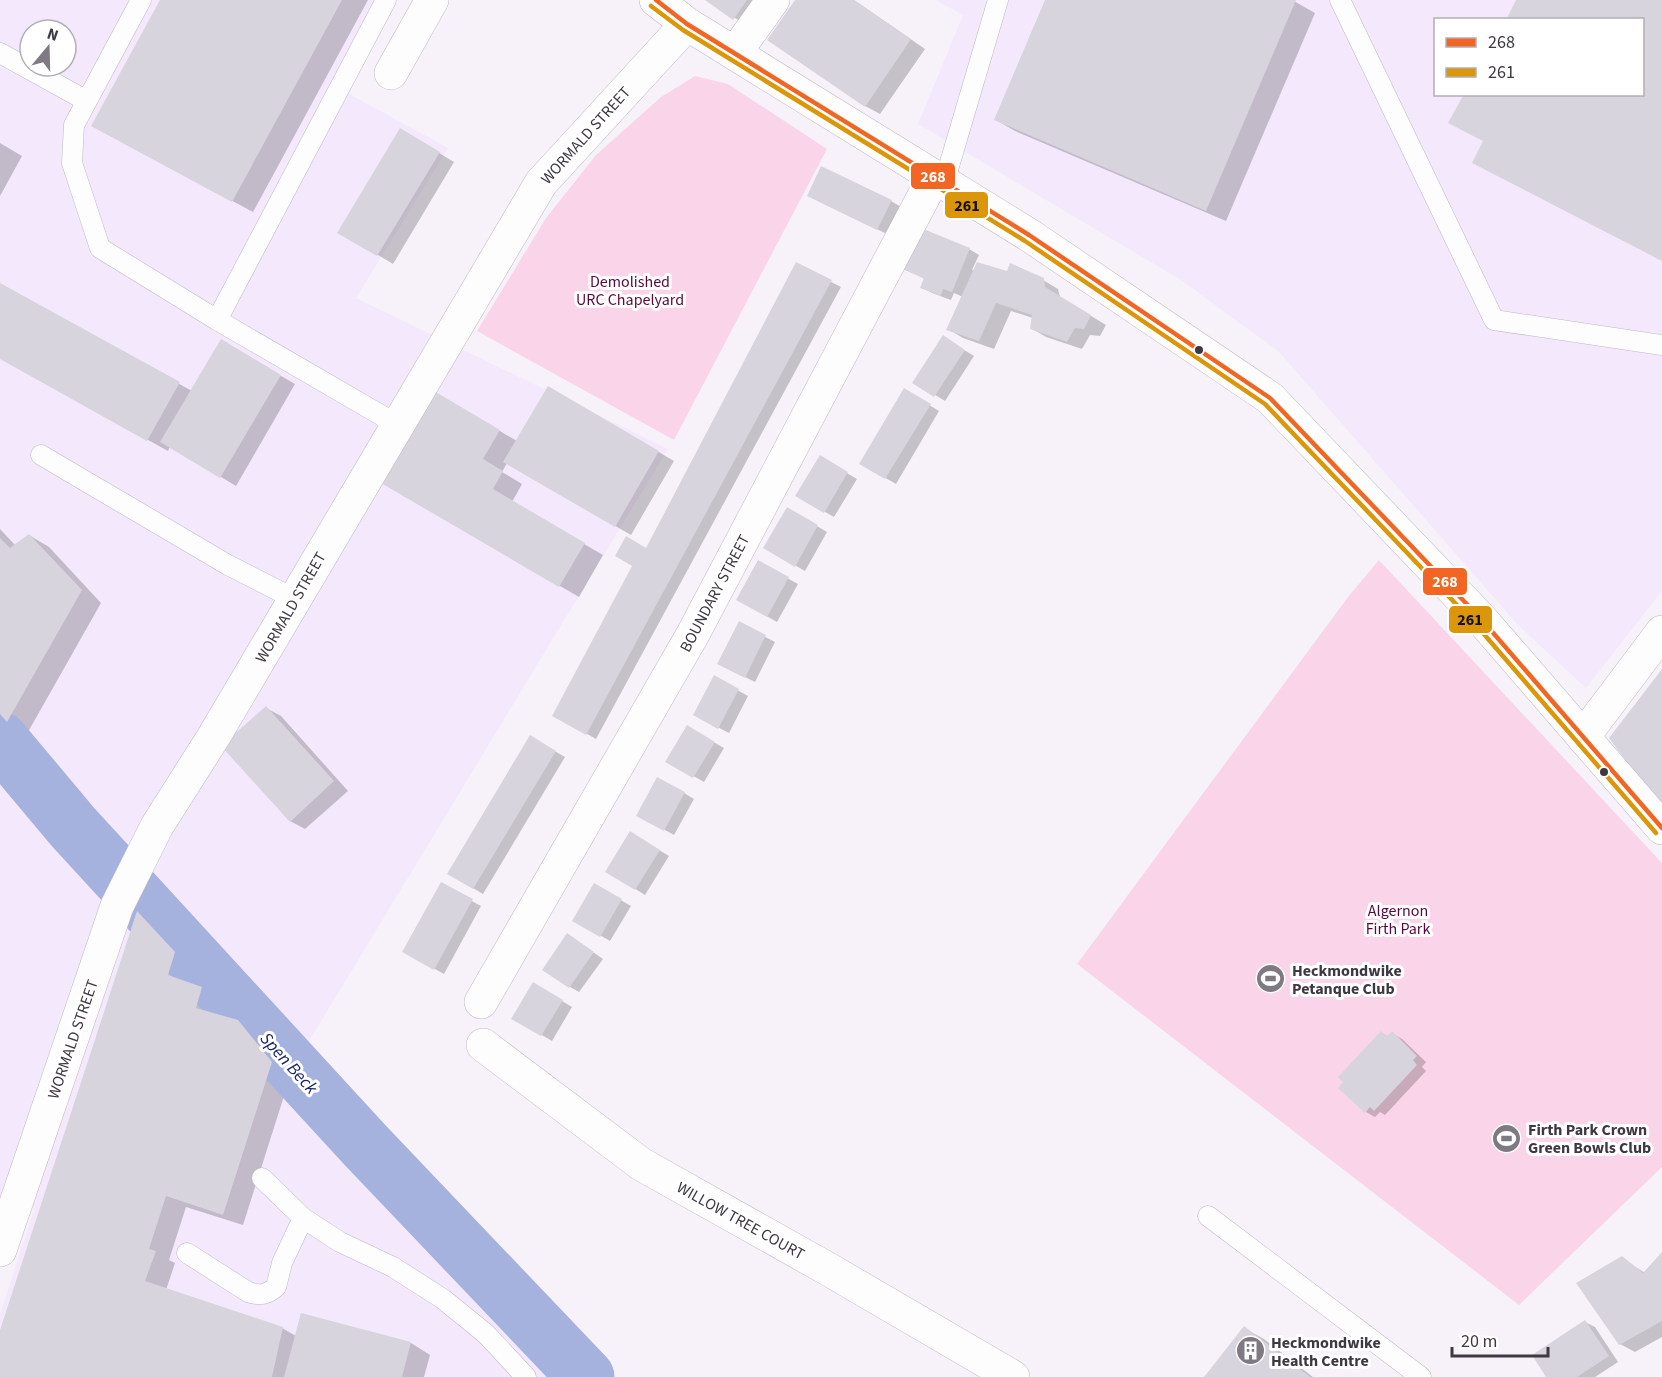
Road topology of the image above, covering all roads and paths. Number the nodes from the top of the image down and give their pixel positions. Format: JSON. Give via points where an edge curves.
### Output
{"nodes":[{"id":1,"x":141,"y":0,"type":"edge"},
{"id":2,"x":386,"y":0,"type":"edge"},
{"id":3,"x":432,"y":0,"type":"edge"},
{"id":4,"x":656,"y":0,"type":"edge"},
{"id":5,"x":773,"y":0,"type":"edge"},
{"id":6,"x":998,"y":0,"type":"edge"},
{"id":7,"x":1340,"y":0,"type":"edge"},
{"id":8,"x":687,"y":24,"type":"junction"},
{"id":9,"x":0,"y":52,"type":"edge"},
{"id":10,"x":735,"y":53,"type":"junction"},
{"id":11,"x":391,"y":73,"type":"dead end"},
{"id":12,"x":87,"y":101,"type":"junction"},
{"id":13,"x":939,"y":180,"type":"junction"},
{"id":14,"x":217,"y":320,"type":"junction"},
{"id":15,"x":1662,"y":345,"type":"edge"},
{"id":16,"x":398,"y":425,"type":"junction"},
{"id":17,"x":41,"y":455,"type":"dead end"},
{"id":18,"x":295,"y":599,"type":"junction"},
{"id":19,"x":1662,"y":632,"type":"edge"},
{"id":20,"x":1583,"y":737,"type":"junction"},
{"id":21,"x":1662,"y":828,"type":"edge"},
{"id":22,"x":481,"y":1002,"type":"dead end"},
{"id":23,"x":483,"y":1045,"type":"dead end"},
{"id":24,"x":262,"y":1178,"type":"dead end"},
{"id":25,"x":1208,"y":1216,"type":"dead end"},
{"id":26,"x":303,"y":1218,"type":"junction"},
{"id":27,"x":2,"y":1238,"type":"edge"},
{"id":28,"x":187,"y":1253,"type":"dead end"},
{"id":29,"x":526,"y":1377,"type":"edge"},
{"id":30,"x":1013,"y":1377,"type":"edge"},
{"id":31,"x":1421,"y":1377,"type":"edge"}],
"edges":[{"from":1,"to":12,"type":"lane"},
{"from":2,"to":14,"type":"lane"},
{"from":3,"to":11,"type":"street"},
{"from":4,"to":8,"type":"street"},
{"from":5,"to":10,"type":"street"},
{"from":6,"to":13,"type":"lane"},
{"from":7,"to":15,"type":"lane","via":[[1494,320]]},
{"from":8,"to":10,"type":"street"},
{"from":8,"to":16,"type":"street","name":"WORMALD STREET","via":[[541,183]]},
{"from":9,"to":12,"type":"lane"},
{"from":10,"to":13,"type":"street"},
{"from":12,"to":14,"type":"lane","via":[[74,126],[72,163],[100,248]]},
{"from":13,"to":20,"type":"street","via":[[1029,235],[1270,398],[1482,620]]},
{"from":13,"to":22,"type":"street","name":"BOUNDARY STREET","via":[[693,634]]},
{"from":14,"to":16,"type":"lane"},
{"from":16,"to":18,"type":"street","name":"WORMALD STREET"},
{"from":17,"to":18,"type":"lane","via":[[228,565]]},
{"from":18,"to":27,"type":"street","name":"WORMALD STREET","via":[[157,826],[117,906]]},
{"from":19,"to":20,"type":"street"},
{"from":20,"to":21,"type":"street"},
{"from":23,"to":30,"type":"street","name":"WILLOW TREE COURT","via":[[641,1164]]},
{"from":24,"to":26,"type":"lane"},
{"from":25,"to":31,"type":"lane"},
{"from":26,"to":28,"type":"lane","via":[[282,1263],[276,1287],[259,1296]]},
{"from":26,"to":29,"type":"lane","via":[[443,1299],[486,1334]]}]}
